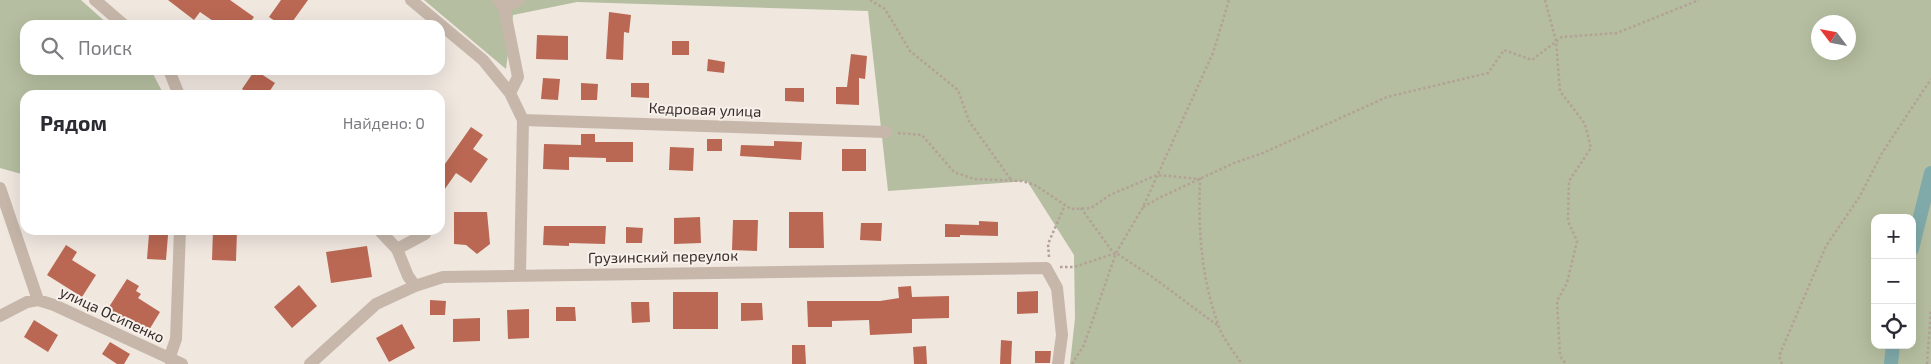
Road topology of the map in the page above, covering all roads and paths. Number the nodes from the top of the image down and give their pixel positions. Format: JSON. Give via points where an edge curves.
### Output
{"nodes":[{"id":1,"x":95,"y":0,"type":"edge"},
{"id":2,"x":411,"y":0,"type":"edge"},
{"id":3,"x":520,"y":0,"type":"edge"},
{"id":4,"x":870,"y":0,"type":"edge"},
{"id":5,"x":1229,"y":0,"type":"edge"},
{"id":6,"x":1545,"y":0,"type":"edge"},
{"id":7,"x":1699,"y":0,"type":"edge"},
{"id":8,"x":500,"y":4,"type":"edge"},
{"id":9,"x":118,"y":20,"type":"edge"},
{"id":10,"x":435,"y":20,"type":"edge"},
{"id":11,"x":445,"y":28,"type":"edge"},
{"id":12,"x":1556,"y":41,"type":"junction"},
{"id":13,"x":171,"y":75,"type":"edge"},
{"id":14,"x":1931,"y":79,"type":"edge"},
{"id":15,"x":177,"y":90,"type":"edge"},
{"id":16,"x":510,"y":93,"type":"junction"},
{"id":17,"x":523,"y":120,"type":"junction"},
{"id":18,"x":886,"y":132,"type":"joint"},
{"id":19,"x":1156,"y":175,"type":"junction"},
{"id":20,"x":1200,"y":178,"type":"junction"},
{"id":21,"x":1012,"y":182,"type":"junction"},
{"id":22,"x":0,"y":188,"type":"edge"},
{"id":23,"x":1065,"y":205,"type":"junction"},
{"id":24,"x":1143,"y":207,"type":"junction"},
{"id":25,"x":1081,"y":208,"type":"junction"},
{"id":26,"x":180,"y":235,"type":"edge"},
{"id":27,"x":384,"y":235,"type":"edge"},
{"id":28,"x":423,"y":235,"type":"edge"},
{"id":29,"x":397,"y":249,"type":"junction"},
{"id":30,"x":1116,"y":253,"type":"junction"},
{"id":31,"x":1046,"y":268,"type":"junction"},
{"id":32,"x":520,"y":275,"type":"junction"},
{"id":33,"x":415,"y":286,"type":"junction"},
{"id":34,"x":38,"y":300,"type":"junction"},
{"id":35,"x":1931,"y":309,"type":"edge"},
{"id":36,"x":0,"y":316,"type":"edge"},
{"id":37,"x":1218,"y":326,"type":"junction"},
{"id":38,"x":170,"y":359,"type":"junction"},
{"id":39,"x":182,"y":364,"type":"edge"},
{"id":40,"x":310,"y":364,"type":"edge"},
{"id":41,"x":1058,"y":364,"type":"edge"},
{"id":42,"x":1072,"y":364,"type":"edge"},
{"id":43,"x":1242,"y":364,"type":"edge"},
{"id":44,"x":1566,"y":364,"type":"edge"},
{"id":45,"x":1782,"y":364,"type":"edge"},
{"id":46,"x":1927,"y":364,"type":"edge"}],
"edges":[{"from":1,"to":9,"type":"street"},
{"from":2,"to":10,"type":"street"},
{"from":3,"to":8,"type":"street"},
{"from":4,"to":21,"type":"path","via":[[885,9],[910,51],[958,90],[969,121]]},
{"from":5,"to":19,"type":"path","via":[[1213,53]]},
{"from":6,"to":12,"type":"path"},
{"from":7,"to":12,"type":"path","via":[[1617,33],[1562,37]]},
{"from":8,"to":16,"type":"street","via":[[518,77]]},
{"from":11,"to":16,"type":"street","via":[[483,60]]},
{"from":12,"to":20,"type":"path","via":[[1532,60],[1504,50],[1488,73],[1387,97]]},
{"from":12,"to":44,"type":"path","via":[[1560,91],[1584,124],[1591,148],[1569,181],[1568,221],[1577,241],[1567,283],[1557,301],[1560,356]]},
{"from":13,"to":15,"type":"street"},
{"from":14,"to":45,"type":"path","via":[[1826,246],[1779,356]]},
{"from":16,"to":17,"type":"street"},
{"from":17,"to":18,"type":"street","name":"Кедровая улица"},
{"from":17,"to":32,"type":"street"},
{"from":18,"to":21,"type":"path","via":[[922,135],[954,172],[974,179]]},
{"from":19,"to":20,"type":"path"},
{"from":19,"to":24,"type":"path"},
{"from":19,"to":25,"type":"path","via":[[1110,195],[1091,208]]},
{"from":20,"to":24,"type":"path"},
{"from":20,"to":37,"type":"path","via":[[1198,214],[1202,262]]},
{"from":21,"to":23,"type":"path","via":[[1035,184]]},
{"from":22,"to":34,"type":"street"},
{"from":23,"to":25,"type":"path","via":[[1071,209]]},
{"from":23,"to":31,"type":"path","via":[[1048,244]]},
{"from":24,"to":30,"type":"path"},
{"from":25,"to":30,"type":"path"},
{"from":26,"to":38,"type":"street","via":[[176,339]]},
{"from":27,"to":29,"type":"street"},
{"from":28,"to":29,"type":"street"},
{"from":29,"to":33,"type":"street"},
{"from":30,"to":31,"type":"path","via":[[1074,267]]},
{"from":30,"to":37,"type":"path"},
{"from":30,"to":42,"type":"path","via":[[1084,346]]},
{"from":31,"to":32,"type":"street","name":"Грузинский переулок"},
{"from":31,"to":41,"type":"street","via":[[1057,288],[1062,335]]},
{"from":32,"to":33,"type":"street","name":"Грузинский переулок","via":[[443,277]]},
{"from":33,"to":40,"type":"street","name":"Грузинский переулок","via":[[376,304]]},
{"from":34,"to":36,"type":"street","name":"улица Осипенко","via":[[26,302]]},
{"from":34,"to":38,"type":"street","name":"улица Осипенко"},
{"from":35,"to":46,"type":"path"},
{"from":37,"to":43,"type":"path"},
{"from":38,"to":39,"type":"street","name":"улица Осипенко"}]}
